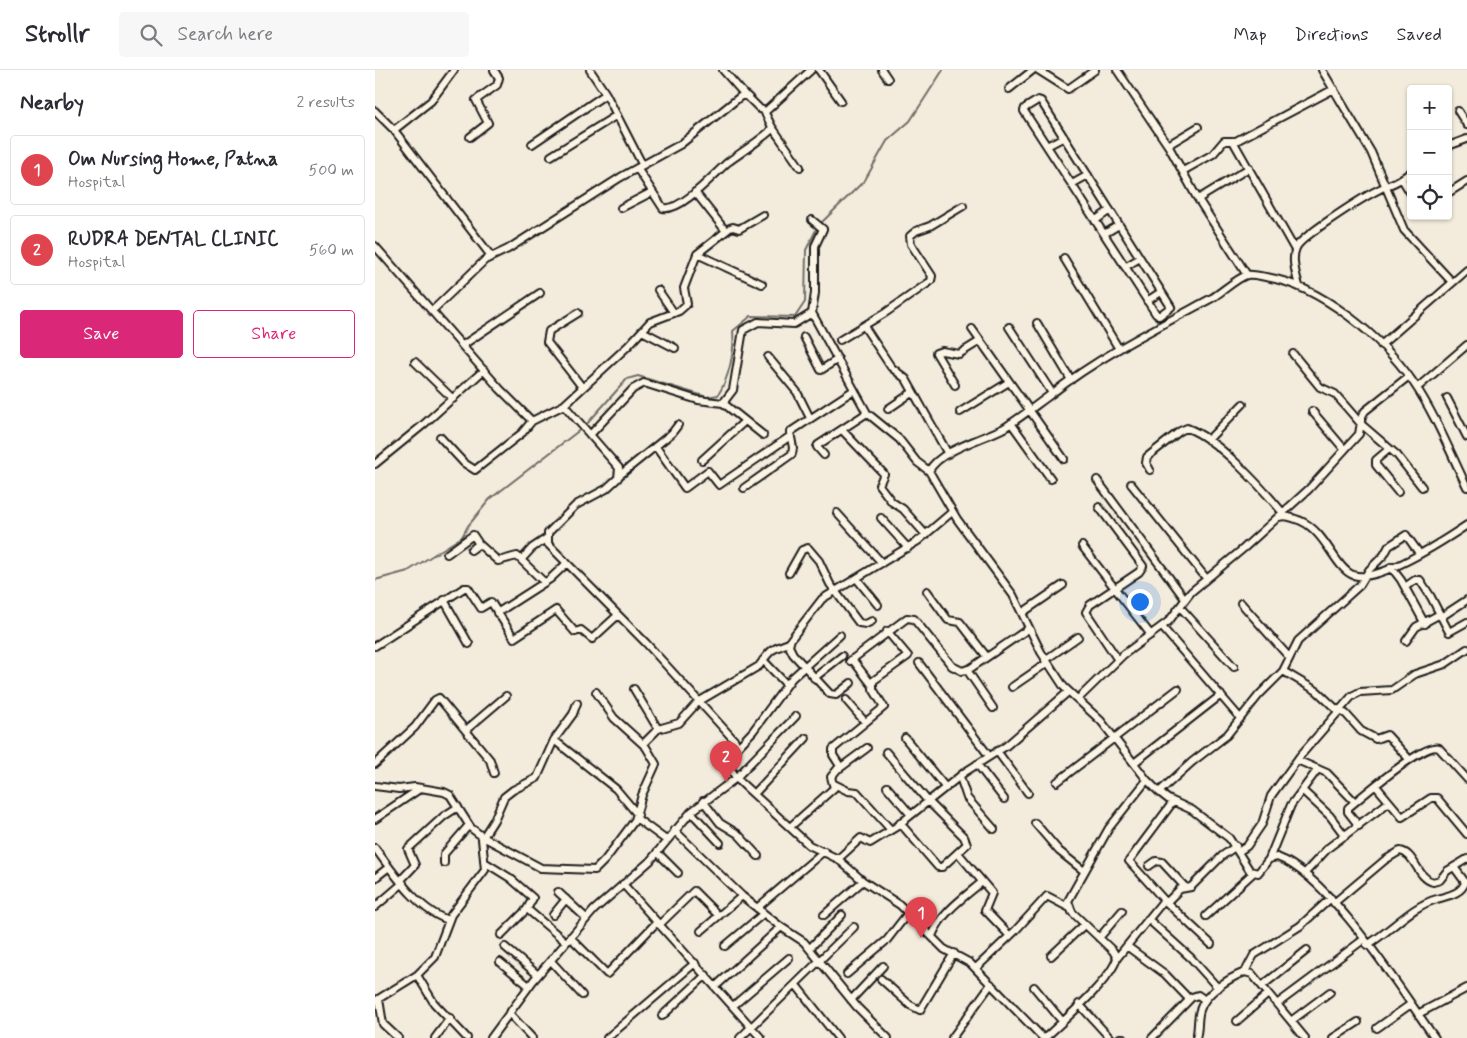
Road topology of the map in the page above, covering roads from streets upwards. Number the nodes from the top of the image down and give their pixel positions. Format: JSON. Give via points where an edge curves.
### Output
{"nodes":[{"id":1,"x":455,"y":70,"type":"edge"},
{"id":2,"x":494,"y":70,"type":"edge"},
{"id":3,"x":590,"y":70,"type":"edge"},
{"id":4,"x":723,"y":70,"type":"edge"},
{"id":5,"x":811,"y":70,"type":"edge"},
{"id":6,"x":819,"y":70,"type":"edge"},
{"id":7,"x":882,"y":70,"type":"edge"},
{"id":8,"x":1033,"y":70,"type":"edge"},
{"id":9,"x":1038,"y":70,"type":"edge"},
{"id":10,"x":1095,"y":70,"type":"edge"},
{"id":11,"x":1117,"y":70,"type":"edge"},
{"id":12,"x":1322,"y":70,"type":"edge"},
{"id":13,"x":888,"y":79,"type":"dead end"},
{"id":14,"x":1009,"y":89,"type":"dead end"},
{"id":15,"x":1334,"y":89,"type":"junction"},
{"id":16,"x":606,"y":94,"type":"junction"},
{"id":17,"x":745,"y":95,"type":"junction"},
{"id":18,"x":841,"y":101,"type":"dead end"},
{"id":19,"x":375,"y":111,"type":"edge"},
{"id":20,"x":764,"y":111,"type":"junction"},
{"id":21,"x":1458,"y":111,"type":"dead end"},
{"id":22,"x":617,"y":115,"type":"junction"},
{"id":23,"x":1467,"y":125,"type":"edge"},
{"id":24,"x":772,"y":127,"type":"junction"},
{"id":25,"x":1198,"y":127,"type":"dead end"},
{"id":26,"x":394,"y":130,"type":"junction"},
{"id":27,"x":470,"y":137,"type":"dead end"},
{"id":28,"x":1063,"y":137,"type":"junction"},
{"id":29,"x":1466,"y":140,"type":"edge"},
{"id":30,"x":1233,"y":141,"type":"junction"},
{"id":31,"x":532,"y":144,"type":"dead end"},
{"id":32,"x":1168,"y":145,"type":"junction"},
{"id":33,"x":1452,"y":145,"type":"edge"},
{"id":34,"x":1047,"y":146,"type":"junction"},
{"id":35,"x":551,"y":156,"type":"dead end"},
{"id":36,"x":639,"y":166,"type":"junction"},
{"id":37,"x":800,"y":167,"type":"dead end"},
{"id":38,"x":1249,"y":168,"type":"junction"},
{"id":39,"x":1183,"y":171,"type":"junction"},
{"id":40,"x":1088,"y":175,"type":"junction"},
{"id":41,"x":1407,"y":175,"type":"edge"},
{"id":42,"x":1402,"y":179,"type":"junction"},
{"id":43,"x":1467,"y":182,"type":"edge"},
{"id":44,"x":1072,"y":184,"type":"junction"},
{"id":45,"x":1385,"y":187,"type":"junction"},
{"id":46,"x":1407,"y":187,"type":"edge"},
{"id":47,"x":1452,"y":191,"type":"edge"},
{"id":48,"x":652,"y":192,"type":"junction"},
{"id":49,"x":695,"y":192,"type":"junction"},
{"id":50,"x":1198,"y":199,"type":"junction"},
{"id":51,"x":963,"y":206,"type":"dead end"},
{"id":52,"x":621,"y":208,"type":"dead end"},
{"id":53,"x":1110,"y":210,"type":"junction"},
{"id":54,"x":763,"y":215,"type":"dead end"},
{"id":55,"x":1095,"y":220,"type":"junction"},
{"id":56,"x":813,"y":221,"type":"dead end"},
{"id":57,"x":1119,"y":225,"type":"junction"},
{"id":58,"x":725,"y":230,"type":"junction"},
{"id":59,"x":1104,"y":234,"type":"junction"},
{"id":60,"x":375,"y":246,"type":"edge"},
{"id":61,"x":1295,"y":250,"type":"junction"},
{"id":62,"x":697,"y":254,"type":"junction"},
{"id":63,"x":491,"y":256,"type":"junction"},
{"id":64,"x":1064,"y":258,"type":"dead end"},
{"id":65,"x":1140,"y":258,"type":"junction"},
{"id":66,"x":1125,"y":267,"type":"junction"},
{"id":67,"x":1467,"y":270,"type":"edge"},
{"id":68,"x":1247,"y":275,"type":"junction"},
{"id":69,"x":1451,"y":282,"type":"junction"},
{"id":70,"x":762,"y":284,"type":"dead end"},
{"id":71,"x":1299,"y":286,"type":"junction"},
{"id":72,"x":658,"y":290,"type":"dead end"},
{"id":73,"x":1161,"y":292,"type":"junction"},
{"id":74,"x":540,"y":293,"type":"dead end"},
{"id":75,"x":1147,"y":301,"type":"junction"},
{"id":76,"x":433,"y":310,"type":"junction"},
{"id":77,"x":578,"y":313,"type":"dead end"},
{"id":78,"x":674,"y":313,"type":"junction"},
{"id":79,"x":812,"y":313,"type":"junction"},
{"id":80,"x":1164,"y":313,"type":"junction"},
{"id":81,"x":1168,"y":320,"type":"junction"},
{"id":82,"x":1037,"y":324,"type":"dead end"},
{"id":83,"x":864,"y":326,"type":"junction"},
{"id":84,"x":1009,"y":327,"type":"dead end"},
{"id":85,"x":972,"y":329,"type":"dead end"},
{"id":86,"x":641,"y":331,"type":"junction"},
{"id":87,"x":804,"y":337,"type":"dead end"},
{"id":88,"x":840,"y":340,"type":"dead end"},
{"id":89,"x":980,"y":341,"type":"junction"},
{"id":90,"x":463,"y":345,"type":"junction"},
{"id":91,"x":1381,"y":345,"type":"junction"},
{"id":92,"x":1467,"y":345,"type":"edge"},
{"id":93,"x":675,"y":348,"type":"dead end"},
{"id":94,"x":1119,"y":349,"type":"junction"},
{"id":95,"x":1293,"y":354,"type":"dead end"},
{"id":96,"x":768,"y":357,"type":"dead end"},
{"id":97,"x":838,"y":359,"type":"junction"},
{"id":98,"x":415,"y":362,"type":"dead end"},
{"id":99,"x":484,"y":370,"type":"junction"},
{"id":100,"x":1409,"y":376,"type":"junction"},
{"id":101,"x":1071,"y":380,"type":"junction"},
{"id":102,"x":1009,"y":382,"type":"junction"},
{"id":103,"x":955,"y":386,"type":"dead end"},
{"id":104,"x":582,"y":387,"type":"junction"},
{"id":105,"x":1417,"y":388,"type":"junction"},
{"id":106,"x":854,"y":390,"type":"junction"},
{"id":107,"x":913,"y":392,"type":"junction"},
{"id":108,"x":1052,"y":393,"type":"junction"},
{"id":109,"x":1447,"y":398,"type":"dead end"},
{"id":110,"x":453,"y":399,"type":"junction"},
{"id":111,"x":723,"y":403,"type":"junction"},
{"id":112,"x":1243,"y":404,"type":"dead end"},
{"id":113,"x":564,"y":405,"type":"junction"},
{"id":114,"x":889,"y":409,"type":"dead end"},
{"id":115,"x":1029,"y":411,"type":"junction"},
{"id":116,"x":1312,"y":411,"type":"dead end"},
{"id":117,"x":959,"y":412,"type":"dead end"},
{"id":118,"x":867,"y":413,"type":"junction"},
{"id":119,"x":810,"y":418,"type":"junction"},
{"id":120,"x":532,"y":421,"type":"junction"},
{"id":121,"x":745,"y":421,"type":"junction"},
{"id":122,"x":1011,"y":423,"type":"junction"},
{"id":123,"x":1361,"y":424,"type":"junction"},
{"id":124,"x":678,"y":425,"type":"dead end"},
{"id":125,"x":842,"y":430,"type":"junction"},
{"id":126,"x":589,"y":434,"type":"junction"},
{"id":127,"x":763,"y":435,"type":"dead end"},
{"id":128,"x":440,"y":437,"type":"dead end"},
{"id":129,"x":789,"y":437,"type":"junction"},
{"id":130,"x":1467,"y":437,"type":"edge"},
{"id":131,"x":1208,"y":440,"type":"junction"},
{"id":132,"x":656,"y":448,"type":"junction"},
{"id":133,"x":1389,"y":449,"type":"junction"},
{"id":134,"x":1344,"y":450,"type":"junction"},
{"id":135,"x":948,"y":454,"type":"junction"},
{"id":136,"x":824,"y":455,"type":"dead end"},
{"id":137,"x":1064,"y":459,"type":"dead end"},
{"id":138,"x":702,"y":460,"type":"dead end"},
{"id":139,"x":375,"y":464,"type":"edge"},
{"id":140,"x":1150,"y":470,"type":"dead end"},
{"id":141,"x":929,"y":471,"type":"junction"},
{"id":142,"x":620,"y":475,"type":"junction"},
{"id":143,"x":1051,"y":479,"type":"dead end"},
{"id":144,"x":1097,"y":480,"type":"dead end"},
{"id":145,"x":1131,"y":484,"type":"dead end"},
{"id":146,"x":1467,"y":486,"type":"edge"},
{"id":147,"x":1422,"y":487,"type":"dead end"},
{"id":148,"x":744,"y":488,"type":"dead end"},
{"id":149,"x":1398,"y":492,"type":"dead end"},
{"id":150,"x":1099,"y":507,"type":"dead end"},
{"id":151,"x":952,"y":512,"type":"junction"},
{"id":152,"x":837,"y":513,"type":"dead end"},
{"id":153,"x":1281,"y":515,"type":"junction"},
{"id":154,"x":881,"y":518,"type":"dead end"},
{"id":155,"x":1467,"y":525,"type":"edge"},
{"id":156,"x":926,"y":535,"type":"junction"},
{"id":157,"x":547,"y":538,"type":"junction"},
{"id":158,"x":479,"y":544,"type":"junction"},
{"id":159,"x":1082,"y":546,"type":"dead end"},
{"id":160,"x":907,"y":548,"type":"junction"},
{"id":161,"x":471,"y":550,"type":"dead end"},
{"id":162,"x":1419,"y":553,"type":"junction"},
{"id":163,"x":447,"y":554,"type":"dead end"},
{"id":164,"x":522,"y":558,"type":"junction"},
{"id":165,"x":567,"y":563,"type":"junction"},
{"id":166,"x":882,"y":563,"type":"junction"},
{"id":167,"x":1391,"y":567,"type":"junction"},
{"id":168,"x":789,"y":573,"type":"dead end"},
{"id":169,"x":1366,"y":575,"type":"junction"},
{"id":170,"x":1206,"y":578,"type":"junction"},
{"id":171,"x":857,"y":579,"type":"junction"},
{"id":172,"x":544,"y":582,"type":"junction"},
{"id":173,"x":1063,"y":585,"type":"dead end"},
{"id":174,"x":1405,"y":587,"type":"junction"},
{"id":175,"x":1114,"y":588,"type":"junction"},
{"id":176,"x":927,"y":591,"type":"dead end"},
{"id":177,"x":835,"y":592,"type":"junction"},
{"id":178,"x":444,"y":600,"type":"junction"},
{"id":179,"x":1185,"y":600,"type":"junction"},
{"id":180,"x":1467,"y":600,"type":"edge"},
{"id":181,"x":1241,"y":603,"type":"dead end"},
{"id":182,"x":878,"y":605,"type":"dead end"},
{"id":183,"x":1179,"y":607,"type":"junction"},
{"id":184,"x":497,"y":613,"type":"junction"},
{"id":185,"x":1022,"y":613,"type":"junction"},
{"id":186,"x":618,"y":615,"type":"junction"},
{"id":187,"x":1440,"y":616,"type":"junction"},
{"id":188,"x":872,"y":621,"type":"dead end"},
{"id":189,"x":1425,"y":624,"type":"junction"},
{"id":190,"x":1466,"y":625,"type":"edge"},
{"id":191,"x":1162,"y":627,"type":"junction"},
{"id":192,"x":1028,"y":629,"type":"junction"},
{"id":193,"x":887,"y":632,"type":"junction"},
{"id":194,"x":840,"y":634,"type":"dead end"},
{"id":195,"x":1151,"y":635,"type":"junction"},
{"id":196,"x":1078,"y":637,"type":"dead end"},
{"id":197,"x":1406,"y":642,"type":"dead end"},
{"id":198,"x":789,"y":643,"type":"junction"},
{"id":199,"x":469,"y":644,"type":"dead end"},
{"id":200,"x":375,"y":646,"type":"edge"},
{"id":201,"x":1467,"y":649,"type":"edge"},
{"id":202,"x":842,"y":656,"type":"dead end"},
{"id":203,"x":987,"y":657,"type":"junction"},
{"id":204,"x":1289,"y":657,"type":"junction"},
{"id":205,"x":763,"y":660,"type":"junction"},
{"id":206,"x":1117,"y":660,"type":"junction"},
{"id":207,"x":1046,"y":661,"type":"junction"},
{"id":208,"x":919,"y":663,"type":"dead end"},
{"id":209,"x":803,"y":667,"type":"junction"},
{"id":210,"x":1234,"y":667,"type":"dead end"},
{"id":211,"x":967,"y":670,"type":"junction"},
{"id":212,"x":1283,"y":671,"type":"junction"},
{"id":213,"x":814,"y":678,"type":"junction"},
{"id":214,"x":851,"y":683,"type":"dead end"},
{"id":215,"x":787,"y":685,"type":"junction"},
{"id":216,"x":872,"y":685,"type":"junction"},
{"id":217,"x":1012,"y":687,"type":"dead end"},
{"id":218,"x":634,"y":689,"type":"dead end"},
{"id":219,"x":1178,"y":689,"type":"dead end"},
{"id":220,"x":596,"y":692,"type":"dead end"},
{"id":221,"x":1068,"y":692,"type":"junction"},
{"id":222,"x":1221,"y":695,"type":"junction"},
{"id":223,"x":506,"y":696,"type":"dead end"},
{"id":224,"x":1077,"y":699,"type":"junction"},
{"id":225,"x":846,"y":700,"type":"dead end"},
{"id":226,"x":698,"y":702,"type":"junction"},
{"id":227,"x":577,"y":703,"type":"dead end"},
{"id":228,"x":993,"y":708,"type":"dead end"},
{"id":229,"x":1339,"y":711,"type":"junction"},
{"id":230,"x":797,"y":716,"type":"dead end"},
{"id":231,"x":1240,"y":718,"type":"junction"},
{"id":232,"x":865,"y":722,"type":"junction"},
{"id":233,"x":658,"y":729,"type":"junction"},
{"id":234,"x":466,"y":730,"type":"junction"},
{"id":235,"x":806,"y":738,"type":"dead end"},
{"id":236,"x":905,"y":738,"type":"dead end"},
{"id":237,"x":1115,"y":738,"type":"junction"},
{"id":238,"x":554,"y":740,"type":"junction"},
{"id":239,"x":643,"y":744,"type":"junction"},
{"id":240,"x":738,"y":747,"type":"junction"},
{"id":241,"x":867,"y":748,"type":"dead end"},
{"id":242,"x":997,"y":751,"type":"junction"},
{"id":243,"x":886,"y":752,"type":"dead end"},
{"id":244,"x":989,"y":756,"type":"junction"},
{"id":245,"x":1409,"y":759,"type":"junction"},
{"id":246,"x":1297,"y":760,"type":"junction"},
{"id":247,"x":1134,"y":762,"type":"junction"},
{"id":248,"x":375,"y":764,"type":"edge"},
{"id":249,"x":977,"y":764,"type":"junction"},
{"id":250,"x":839,"y":768,"type":"junction"},
{"id":251,"x":1318,"y":768,"type":"junction"},
{"id":252,"x":494,"y":773,"type":"dead end"},
{"id":253,"x":960,"y":777,"type":"junction"},
{"id":254,"x":736,"y":778,"type":"junction"},
{"id":255,"x":1467,"y":779,"type":"edge"},
{"id":256,"x":1147,"y":780,"type":"junction"},
{"id":257,"x":1057,"y":782,"type":"dead end"},
{"id":258,"x":835,"y":784,"type":"junction"},
{"id":259,"x":375,"y":786,"type":"edge"},
{"id":260,"x":1376,"y":786,"type":"junction"},
{"id":261,"x":887,"y":787,"type":"dead end"},
{"id":262,"x":421,"y":788,"type":"junction"},
{"id":263,"x":946,"y":788,"type":"junction"},
{"id":264,"x":1301,"y":790,"type":"junction"},
{"id":265,"x":1159,"y":792,"type":"junction"},
{"id":266,"x":755,"y":794,"type":"junction"},
{"id":267,"x":1028,"y":794,"type":"dead end"},
{"id":268,"x":1004,"y":799,"type":"dead end"},
{"id":269,"x":927,"y":800,"type":"junction"},
{"id":270,"x":703,"y":801,"type":"junction"},
{"id":271,"x":1173,"y":802,"type":"junction"},
{"id":272,"x":1355,"y":802,"type":"junction"},
{"id":273,"x":1389,"y":802,"type":"junction"},
{"id":274,"x":458,"y":807,"type":"junction"},
{"id":275,"x":691,"y":812,"type":"junction"},
{"id":276,"x":911,"y":815,"type":"junction"},
{"id":277,"x":637,"y":816,"type":"junction"},
{"id":278,"x":375,"y":820,"type":"edge"},
{"id":279,"x":1035,"y":823,"type":"dead end"},
{"id":280,"x":900,"y":824,"type":"junction"},
{"id":281,"x":469,"y":825,"type":"junction"},
{"id":282,"x":1359,"y":826,"type":"junction"},
{"id":283,"x":790,"y":827,"type":"junction"},
{"id":284,"x":994,"y":829,"type":"dead end"},
{"id":285,"x":674,"y":830,"type":"junction"},
{"id":286,"x":891,"y":830,"type":"junction"},
{"id":287,"x":1467,"y":834,"type":"edge"},
{"id":288,"x":1345,"y":836,"type":"junction"},
{"id":289,"x":483,"y":837,"type":"junction"},
{"id":290,"x":667,"y":840,"type":"junction"},
{"id":291,"x":720,"y":842,"type":"dead end"},
{"id":292,"x":375,"y":848,"type":"edge"},
{"id":293,"x":1237,"y":849,"type":"junction"},
{"id":294,"x":824,"y":851,"type":"junction"},
{"id":295,"x":657,"y":852,"type":"junction"},
{"id":296,"x":957,"y":853,"type":"junction"},
{"id":297,"x":377,"y":856,"type":"edge"},
{"id":298,"x":758,"y":856,"type":"dead end"},
{"id":299,"x":838,"y":858,"type":"junction"},
{"id":300,"x":1269,"y":859,"type":"junction"},
{"id":301,"x":1467,"y":860,"type":"edge"},
{"id":302,"x":444,"y":863,"type":"dead end"},
{"id":303,"x":486,"y":863,"type":"junction"},
{"id":304,"x":1149,"y":866,"type":"dead end"},
{"id":305,"x":389,"y":867,"type":"junction"},
{"id":306,"x":1454,"y":867,"type":"junction"},
{"id":307,"x":1084,"y":871,"type":"junction"},
{"id":308,"x":678,"y":873,"type":"dead end"},
{"id":309,"x":1253,"y":873,"type":"junction"},
{"id":310,"x":1305,"y":873,"type":"junction"},
{"id":311,"x":375,"y":878,"type":"edge"},
{"id":312,"x":863,"y":881,"type":"junction"},
{"id":313,"x":402,"y":882,"type":"junction"},
{"id":314,"x":982,"y":882,"type":"junction"},
{"id":315,"x":623,"y":884,"type":"junction"},
{"id":316,"x":1185,"y":887,"type":"junction"},
{"id":317,"x":558,"y":892,"type":"dead end"},
{"id":318,"x":742,"y":896,"type":"junction"},
{"id":319,"x":566,"y":899,"type":"junction"},
{"id":320,"x":1165,"y":901,"type":"junction"},
{"id":321,"x":1332,"y":901,"type":"junction"},
{"id":322,"x":1068,"y":907,"type":"junction"},
{"id":323,"x":375,"y":908,"type":"edge"},
{"id":324,"x":757,"y":908,"type":"junction"},
{"id":325,"x":527,"y":909,"type":"junction"},
{"id":326,"x":1122,"y":911,"type":"dead end"},
{"id":327,"x":908,"y":913,"type":"junction"},
{"id":328,"x":763,"y":914,"type":"junction"},
{"id":329,"x":553,"y":915,"type":"dead end"},
{"id":330,"x":824,"y":915,"type":"dead end"},
{"id":331,"x":842,"y":915,"type":"dead end"},
{"id":332,"x":719,"y":916,"type":"junction"},
{"id":333,"x":1206,"y":916,"type":"dead end"},
{"id":334,"x":586,"y":918,"type":"junction"},
{"id":335,"x":1148,"y":919,"type":"junction"},
{"id":336,"x":449,"y":920,"type":"junction"},
{"id":337,"x":658,"y":923,"type":"junction"},
{"id":338,"x":1085,"y":924,"type":"junction"},
{"id":339,"x":854,"y":927,"type":"dead end"},
{"id":340,"x":781,"y":928,"type":"junction"},
{"id":341,"x":701,"y":931,"type":"dead end"},
{"id":342,"x":501,"y":935,"type":"dead end"},
{"id":343,"x":932,"y":936,"type":"junction"},
{"id":344,"x":1010,"y":936,"type":"junction"},
{"id":345,"x":1099,"y":938,"type":"junction"},
{"id":346,"x":568,"y":939,"type":"junction"},
{"id":347,"x":1365,"y":943,"type":"junction"},
{"id":348,"x":1211,"y":944,"type":"dead end"},
{"id":349,"x":725,"y":946,"type":"dead end"},
{"id":350,"x":505,"y":947,"type":"dead end"},
{"id":351,"x":1128,"y":947,"type":"junction"},
{"id":352,"x":810,"y":948,"type":"junction"},
{"id":353,"x":1307,"y":950,"type":"dead end"},
{"id":354,"x":954,"y":954,"type":"junction"},
{"id":355,"x":1051,"y":956,"type":"dead end"},
{"id":356,"x":789,"y":958,"type":"dead end"},
{"id":357,"x":1117,"y":958,"type":"junction"},
{"id":358,"x":551,"y":961,"type":"junction"},
{"id":359,"x":500,"y":962,"type":"dead end"},
{"id":360,"x":821,"y":962,"type":"junction"},
{"id":361,"x":695,"y":963,"type":"junction"},
{"id":362,"x":883,"y":966,"type":"dead end"},
{"id":363,"x":976,"y":968,"type":"junction"},
{"id":364,"x":1245,"y":972,"type":"junction"},
{"id":365,"x":847,"y":974,"type":"dead end"},
{"id":366,"x":417,"y":975,"type":"junction"},
{"id":367,"x":538,"y":975,"type":"junction"},
{"id":368,"x":706,"y":976,"type":"junction"},
{"id":369,"x":881,"y":979,"type":"dead end"},
{"id":370,"x":991,"y":984,"type":"junction"},
{"id":371,"x":796,"y":985,"type":"junction"},
{"id":372,"x":529,"y":986,"type":"junction"},
{"id":373,"x":716,"y":986,"type":"junction"},
{"id":374,"x":1262,"y":986,"type":"junction"},
{"id":375,"x":1034,"y":987,"type":"dead end"},
{"id":376,"x":1218,"y":988,"type":"junction"},
{"id":377,"x":1467,"y":988,"type":"edge"},
{"id":378,"x":1330,"y":992,"type":"dead end"},
{"id":379,"x":1268,"y":994,"type":"junction"},
{"id":380,"x":582,"y":995,"type":"dead end"},
{"id":381,"x":1189,"y":999,"type":"junction"},
{"id":382,"x":377,"y":1000,"type":"edge"},
{"id":383,"x":851,"y":1000,"type":"junction"},
{"id":384,"x":1205,"y":1000,"type":"junction"},
{"id":385,"x":1079,"y":1004,"type":"junction"},
{"id":386,"x":1277,"y":1004,"type":"junction"},
{"id":387,"x":1411,"y":1004,"type":"junction"},
{"id":388,"x":733,"y":1006,"type":"junction"},
{"id":389,"x":509,"y":1012,"type":"junction"},
{"id":390,"x":1418,"y":1014,"type":"junction"},
{"id":391,"x":661,"y":1016,"type":"dead end"},
{"id":392,"x":450,"y":1018,"type":"junction"},
{"id":393,"x":1062,"y":1021,"type":"junction"},
{"id":394,"x":1237,"y":1021,"type":"dead end"},
{"id":395,"x":1291,"y":1021,"type":"junction"},
{"id":396,"x":1357,"y":1022,"type":"dead end"},
{"id":397,"x":752,"y":1028,"type":"junction"},
{"id":398,"x":1377,"y":1028,"type":"dead end"},
{"id":399,"x":398,"y":1038,"type":"edge"},
{"id":400,"x":435,"y":1038,"type":"edge"},
{"id":401,"x":467,"y":1038,"type":"edge"},
{"id":402,"x":491,"y":1038,"type":"edge"},
{"id":403,"x":532,"y":1038,"type":"edge"},
{"id":404,"x":607,"y":1038,"type":"edge"},
{"id":405,"x":740,"y":1038,"type":"edge"},
{"id":406,"x":761,"y":1038,"type":"edge"},
{"id":407,"x":838,"y":1038,"type":"edge"},
{"id":408,"x":888,"y":1038,"type":"edge"},
{"id":409,"x":952,"y":1038,"type":"edge"},
{"id":410,"x":1044,"y":1038,"type":"edge"},
{"id":411,"x":1110,"y":1038,"type":"edge"},
{"id":412,"x":1152,"y":1038,"type":"edge"},
{"id":413,"x":1196,"y":1038,"type":"edge"},
{"id":414,"x":1304,"y":1038,"type":"edge"},
{"id":415,"x":1333,"y":1038,"type":"edge"},
{"id":416,"x":1435,"y":1038,"type":"edge"}],
"edges":[{"from":1,"to":26,"type":"street","via":[[431,101]]},
{"from":2,"to":27,"type":"street","via":[[499,78],[497,85],[476,100],[488,123]]},
{"from":3,"to":16,"type":"street"},
{"from":4,"to":17,"type":"street"},
{"from":5,"to":20,"type":"street"},
{"from":6,"to":18,"type":"street"},
{"from":7,"to":13,"type":"street"},
{"from":8,"to":14,"type":"street"},
{"from":9,"to":10,"type":"street","via":[[1068,89]]},
{"from":11,"to":32,"type":"street"},
{"from":12,"to":15,"type":"street"},
{"from":15,"to":30,"type":"street"},
{"from":15,"to":45,"type":"street","via":[[1366,143]]},
{"from":16,"to":22,"type":"street"},
{"from":16,"to":31,"type":"street"},
{"from":17,"to":20,"type":"street"},
{"from":17,"to":36,"type":"street","via":[[681,144]]},
{"from":19,"to":26,"type":"street"},
{"from":20,"to":24,"type":"street"},
{"from":21,"to":23,"type":"street"},
{"from":22,"to":35,"type":"street"},
{"from":22,"to":36,"type":"street"},
{"from":24,"to":37,"type":"street"},
{"from":24,"to":49,"type":"street"},
{"from":25,"to":32,"type":"street"},
{"from":26,"to":63,"type":"street"},
{"from":28,"to":34,"type":"street"},
{"from":28,"to":34,"type":"street","via":[[1038,100],[1024,110]]},
{"from":28,"to":40,"type":"street"},
{"from":29,"to":33,"type":"street"},
{"from":30,"to":38,"type":"street"},
{"from":30,"to":39,"type":"street","via":[[1224,141],[1213,154]]},
{"from":32,"to":39,"type":"street"},
{"from":34,"to":44,"type":"street"},
{"from":36,"to":48,"type":"street"},
{"from":36,"to":63,"type":"street","via":[[509,249]]},
{"from":38,"to":50,"type":"street"},
{"from":38,"to":61,"type":"street"},
{"from":39,"to":50,"type":"street"},
{"from":40,"to":44,"type":"street"},
{"from":40,"to":53,"type":"street"},
{"from":41,"to":42,"type":"street"},
{"from":42,"to":45,"type":"street"},
{"from":42,"to":46,"type":"street"},
{"from":43,"to":47,"type":"street"},
{"from":44,"to":55,"type":"street"},
{"from":45,"to":61,"type":"street","via":[[1315,229]]},
{"from":45,"to":69,"type":"street","via":[[1404,230]]},
{"from":48,"to":49,"type":"street","via":[[666,209]]},
{"from":48,"to":52,"type":"street"},
{"from":49,"to":58,"type":"street"},
{"from":50,"to":68,"type":"street"},
{"from":51,"to":83,"type":"street","via":[[910,236],[911,244],[932,276],[931,281]]},
{"from":53,"to":55,"type":"street"},
{"from":53,"to":57,"type":"street"},
{"from":54,"to":58,"type":"street","via":[[739,230],[733,227]]},
{"from":55,"to":59,"type":"street"},
{"from":56,"to":79,"type":"street","via":[[822,228],[815,246]]},
{"from":57,"to":59,"type":"street"},
{"from":57,"to":65,"type":"street"},
{"from":58,"to":62,"type":"street"},
{"from":59,"to":66,"type":"street"},
{"from":60,"to":76,"type":"street"},
{"from":61,"to":71,"type":"street"},
{"from":62,"to":70,"type":"street"},
{"from":62,"to":78,"type":"street","via":[[683,288],[687,304]]},
{"from":63,"to":76,"type":"street"},
{"from":64,"to":94,"type":"street"},
{"from":65,"to":66,"type":"street"},
{"from":65,"to":73,"type":"street"},
{"from":66,"to":75,"type":"street"},
{"from":67,"to":69,"type":"street"},
{"from":68,"to":71,"type":"street"},
{"from":68,"to":81,"type":"street","via":[[1223,292]]},
{"from":69,"to":91,"type":"street"},
{"from":71,"to":91,"type":"street","via":[[1333,306]]},
{"from":72,"to":78,"type":"street"},
{"from":73,"to":75,"type":"street"},
{"from":73,"to":80,"type":"street","via":[[1171,307]]},
{"from":74,"to":90,"type":"street"},
{"from":75,"to":80,"type":"street","via":[[1157,315]]},
{"from":76,"to":90,"type":"street"},
{"from":77,"to":104,"type":"street","via":[[549,331],[547,342]]},
{"from":78,"to":86,"type":"street","via":[[650,322]]},
{"from":79,"to":97,"type":"street"},
{"from":79,"to":111,"type":"street","via":[[794,324],[757,322],[743,330],[733,390]]},
{"from":80,"to":81,"type":"street"},
{"from":81,"to":94,"type":"street"},
{"from":82,"to":101,"type":"street"},
{"from":83,"to":88,"type":"street"},
{"from":83,"to":107,"type":"street","via":[[891,367],[904,377]]},
{"from":84,"to":108,"type":"street"},
{"from":85,"to":89,"type":"street"},
{"from":86,"to":93,"type":"street"},
{"from":86,"to":104,"type":"street"},
{"from":87,"to":97,"type":"street","via":[[821,370]]},
{"from":89,"to":102,"type":"street"},
{"from":89,"to":103,"type":"street","via":[[961,354],[936,353]]},
{"from":90,"to":99,"type":"street"},
{"from":91,"to":100,"type":"street"},
{"from":92,"to":105,"type":"street"},
{"from":94,"to":101,"type":"street"},
{"from":95,"to":123,"type":"street","via":[[1316,384],[1335,394]]},
{"from":96,"to":119,"type":"street","via":[[797,392]]},
{"from":97,"to":106,"type":"street"},
{"from":98,"to":110,"type":"street"},
{"from":99,"to":110,"type":"street"},
{"from":99,"to":120,"type":"street"},
{"from":100,"to":105,"type":"street"},
{"from":100,"to":123,"type":"street","via":[[1370,406],[1362,416]]},
{"from":101,"to":108,"type":"street"},
{"from":102,"to":115,"type":"street"},
{"from":102,"to":117,"type":"street"},
{"from":104,"to":113,"type":"street"},
{"from":105,"to":146,"type":"street"},
{"from":106,"to":118,"type":"street"},
{"from":106,"to":119,"type":"street"},
{"from":107,"to":114,"type":"street"},
{"from":107,"to":135,"type":"street"},
{"from":108,"to":115,"type":"street"},
{"from":109,"to":130,"type":"street"},
{"from":110,"to":139,"type":"street"},
{"from":111,"to":121,"type":"street"},
{"from":111,"to":126,"type":"street","via":[[698,400],[641,384]]},
{"from":112,"to":131,"type":"street"},
{"from":113,"to":120,"type":"street"},
{"from":113,"to":126,"type":"street"},
{"from":115,"to":122,"type":"street"},
{"from":115,"to":137,"type":"street"},
{"from":116,"to":134,"type":"street"},
{"from":118,"to":125,"type":"street"},
{"from":118,"to":141,"type":"street","via":[[899,439],[917,462]]},
{"from":119,"to":129,"type":"street","via":[[790,432]]},
{"from":120,"to":128,"type":"street","via":[[475,470]]},
{"from":121,"to":127,"type":"street"},
{"from":121,"to":138,"type":"street"},
{"from":122,"to":135,"type":"street"},
{"from":122,"to":143,"type":"street"},
{"from":123,"to":133,"type":"street"},
{"from":123,"to":134,"type":"street","via":[[1359,434]]},
{"from":124,"to":132,"type":"street"},
{"from":125,"to":136,"type":"street","via":[[817,446]]},
{"from":125,"to":156,"type":"street","via":[[884,474],[879,485],[891,502],[903,509]]},
{"from":126,"to":142,"type":"street","via":[[619,468]]},
{"from":129,"to":132,"type":"street","via":[[719,485],[708,471],[685,488]]},
{"from":129,"to":148,"type":"street","via":[[792,454]]},
{"from":131,"to":140,"type":"street","via":[[1190,429],[1183,429],[1147,457]]},
{"from":131,"to":153,"type":"street","via":[[1250,476]]},
{"from":132,"to":142,"type":"street"},
{"from":133,"to":147,"type":"street"},
{"from":133,"to":149,"type":"street","via":[[1376,465]]},
{"from":134,"to":153,"type":"street"},
{"from":135,"to":141,"type":"street"},
{"from":141,"to":151,"type":"street"},
{"from":142,"to":157,"type":"street","via":[[606,489],[576,505],[548,533]]},
{"from":144,"to":179,"type":"street"},
{"from":145,"to":170,"type":"street"},
{"from":150,"to":175,"type":"street","via":[[1143,566]]},
{"from":151,"to":156,"type":"street"},
{"from":151,"to":185,"type":"street","via":[[1013,595]]},
{"from":152,"to":166,"type":"street"},
{"from":153,"to":169,"type":"street","via":[[1310,526],[1321,535],[1348,571],[1356,576]]},
{"from":153,"to":170,"type":"street"},
{"from":154,"to":160,"type":"street"},
{"from":155,"to":162,"type":"street"},
{"from":156,"to":160,"type":"street"},
{"from":157,"to":164,"type":"street"},
{"from":157,"to":165,"type":"street","via":[[548,544]]},
{"from":158,"to":161,"type":"street"},
{"from":158,"to":163,"type":"street","via":[[473,535]]},
{"from":158,"to":164,"type":"street","via":[[498,561],[517,556]]},
{"from":159,"to":175,"type":"street"},
{"from":160,"to":166,"type":"street"},
{"from":162,"to":167,"type":"street"},
{"from":162,"to":169,"type":"street","via":[[1410,538],[1404,536],[1389,546]]},
{"from":164,"to":172,"type":"street"},
{"from":165,"to":172,"type":"street"},
{"from":165,"to":186,"type":"street"},
{"from":166,"to":171,"type":"street"},
{"from":167,"to":169,"type":"street"},
{"from":167,"to":174,"type":"street"},
{"from":168,"to":177,"type":"street","via":[[802,550],[808,548],[817,557]]},
{"from":169,"to":204,"type":"street","via":[[1357,588],[1298,641]]},
{"from":170,"to":179,"type":"street"},
{"from":171,"to":177,"type":"street"},
{"from":171,"to":182,"type":"street"},
{"from":172,"to":184,"type":"street"},
{"from":173,"to":185,"type":"street"},
{"from":174,"to":187,"type":"street","via":[[1420,580]]},
{"from":174,"to":189,"type":"street"},
{"from":175,"to":195,"type":"street"},
{"from":175,"to":206,"type":"street","via":[[1086,612]]},
{"from":176,"to":203,"type":"street","via":[[948,620],[960,622]]},
{"from":177,"to":188,"type":"street","via":[[859,623]]},
{"from":177,"to":198,"type":"street","via":[[818,603]]},
{"from":178,"to":184,"type":"street","via":[[468,588],[481,608],[491,602]]},
{"from":178,"to":199,"type":"street"},
{"from":178,"to":200,"type":"street"},
{"from":179,"to":183,"type":"street"},
{"from":180,"to":187,"type":"street"},
{"from":181,"to":204,"type":"street"},
{"from":183,"to":191,"type":"street"},
{"from":183,"to":210,"type":"street"},
{"from":184,"to":186,"type":"street","via":[[514,638],[556,610],[575,632],[581,630],[592,639]]},
{"from":185,"to":192,"type":"street"},
{"from":186,"to":226,"type":"street"},
{"from":187,"to":189,"type":"street"},
{"from":187,"to":190,"type":"street","via":[[1449,632]]},
{"from":189,"to":197,"type":"street","via":[[1416,627]]},
{"from":191,"to":195,"type":"street"},
{"from":191,"to":222,"type":"street"},
{"from":192,"to":203,"type":"street"},
{"from":192,"to":207,"type":"street"},
{"from":193,"to":211,"type":"street","via":[[902,620],[911,618],[953,666]]},
{"from":193,"to":216,"type":"street","via":[[851,660]]},
{"from":193,"to":216,"type":"street","via":[[908,656]]},
{"from":194,"to":209,"type":"street"},
{"from":195,"to":206,"type":"street"},
{"from":196,"to":207,"type":"street"},
{"from":198,"to":205,"type":"street","via":[[773,649]]},
{"from":198,"to":209,"type":"street"},
{"from":201,"to":229,"type":"street","via":[[1445,664],[1415,674],[1392,690],[1355,694]]},
{"from":202,"to":213,"type":"street"},
{"from":203,"to":211,"type":"street"},
{"from":204,"to":212,"type":"street"},
{"from":205,"to":215,"type":"street"},
{"from":205,"to":226,"type":"street","via":[[759,666]]},
{"from":206,"to":224,"type":"street"},
{"from":207,"to":217,"type":"street"},
{"from":207,"to":221,"type":"street"},
{"from":208,"to":244,"type":"street"},
{"from":209,"to":213,"type":"street"},
{"from":209,"to":215,"type":"street"},
{"from":211,"to":228,"type":"street"},
{"from":212,"to":229,"type":"street","via":[[1317,691]]},
{"from":212,"to":231,"type":"street"},
{"from":213,"to":214,"type":"street","via":[[833,695]]},
{"from":215,"to":240,"type":"street"},
{"from":216,"to":232,"type":"street","via":[[884,707]]},
{"from":218,"to":233,"type":"street"},
{"from":219,"to":237,"type":"street"},
{"from":220,"to":239,"type":"street","via":[[614,718]]},
{"from":221,"to":224,"type":"street"},
{"from":221,"to":242,"type":"street"},
{"from":222,"to":231,"type":"street"},
{"from":222,"to":247,"type":"street"},
{"from":223,"to":234,"type":"street"},
{"from":224,"to":237,"type":"street"},
{"from":225,"to":232,"type":"street"},
{"from":226,"to":233,"type":"street","via":[[679,723]]},
{"from":226,"to":240,"type":"street"},
{"from":227,"to":238,"type":"street"},
{"from":229,"to":245,"type":"street","via":[[1370,736],[1379,738],[1387,735]]},
{"from":229,"to":246,"type":"street"},
{"from":230,"to":254,"type":"street"},
{"from":231,"to":265,"type":"street","via":[[1221,740]]},
{"from":232,"to":250,"type":"street","via":[[832,751]]},
{"from":233,"to":239,"type":"street"},
{"from":234,"to":248,"type":"street","via":[[437,698],[415,727]]},
{"from":234,"to":252,"type":"street","via":[[490,760]]},
{"from":235,"to":266,"type":"street"},
{"from":236,"to":263,"type":"street"},
{"from":237,"to":247,"type":"street"},
{"from":237,"to":257,"type":"street"},
{"from":238,"to":277,"type":"street","via":[[616,789]]},
{"from":238,"to":289,"type":"street","via":[[537,778],[504,797]]},
{"from":239,"to":277,"type":"street","via":[[656,764],[642,795]]},
{"from":240,"to":254,"type":"street","via":[[731,764]]},
{"from":241,"to":250,"type":"street"},
{"from":242,"to":244,"type":"street"},
{"from":242,"to":267,"type":"street"},
{"from":243,"to":269,"type":"street"},
{"from":244,"to":249,"type":"street"},
{"from":245,"to":255,"type":"street","via":[[1436,746]]},
{"from":245,"to":260,"type":"street"},
{"from":246,"to":251,"type":"street"},
{"from":246,"to":293,"type":"street","via":[[1271,796],[1262,824],[1247,846]]},
{"from":247,"to":256,"type":"street"},
{"from":249,"to":253,"type":"street"},
{"from":249,"to":268,"type":"street"},
{"from":250,"to":258,"type":"street","via":[[831,777]]},
{"from":251,"to":264,"type":"street"},
{"from":251,"to":272,"type":"street"},
{"from":253,"to":263,"type":"street"},
{"from":253,"to":284,"type":"street","via":[[967,798]]},
{"from":254,"to":266,"type":"street"},
{"from":254,"to":270,"type":"street"},
{"from":256,"to":265,"type":"street"},
{"from":256,"to":307,"type":"street","via":[[1109,828]]},
{"from":258,"to":283,"type":"street"},
{"from":258,"to":286,"type":"street","via":[[857,792]]},
{"from":259,"to":262,"type":"street"},
{"from":260,"to":272,"type":"street"},
{"from":260,"to":273,"type":"street"},
{"from":261,"to":276,"type":"street"},
{"from":262,"to":274,"type":"street","via":[[450,795]]},
{"from":262,"to":278,"type":"street"},
{"from":263,"to":269,"type":"street"},
{"from":264,"to":288,"type":"street","via":[[1330,816]]},
{"from":264,"to":300,"type":"street"},
{"from":265,"to":271,"type":"street"},
{"from":266,"to":283,"type":"street"},
{"from":269,"to":276,"type":"street"},
{"from":269,"to":296,"type":"street","via":[[967,840]]},
{"from":270,"to":275,"type":"street"},
{"from":270,"to":298,"type":"street","via":[[720,824],[738,834]]},
{"from":271,"to":293,"type":"street","via":[[1198,814]]},
{"from":271,"to":320,"type":"street","via":[[1129,862]]},
{"from":272,"to":282,"type":"street","via":[[1348,810]]},
{"from":273,"to":282,"type":"street"},
{"from":273,"to":287,"type":"street","via":[[1404,817],[1431,798],[1437,798]]},
{"from":274,"to":281,"type":"street"},
{"from":274,"to":313,"type":"street","via":[[408,849],[415,865]]},
{"from":275,"to":285,"type":"street"},
{"from":275,"to":291,"type":"street"},
{"from":276,"to":280,"type":"street"},
{"from":277,"to":289,"type":"street","via":[[605,860],[590,871],[541,868]]},
{"from":277,"to":290,"type":"street"},
{"from":279,"to":307,"type":"street","via":[[1059,851]]},
{"from":280,"to":286,"type":"street"},
{"from":280,"to":296,"type":"street","via":[[938,867]]},
{"from":281,"to":289,"type":"street"},
{"from":281,"to":302,"type":"street","via":[[445,854]]},
{"from":282,"to":288,"type":"street"},
{"from":283,"to":294,"type":"street","via":[[809,845]]},
{"from":285,"to":290,"type":"street"},
{"from":285,"to":318,"type":"street"},
{"from":286,"to":299,"type":"street","via":[[871,843],[861,838]]},
{"from":288,"to":310,"type":"street","via":[[1324,851]]},
{"from":289,"to":303,"type":"street"},
{"from":290,"to":295,"type":"street"},
{"from":292,"to":297,"type":"street"},
{"from":293,"to":309,"type":"street","via":[[1245,867]]},
{"from":293,"to":316,"type":"street","via":[[1222,856],[1191,887]]},
{"from":294,"to":299,"type":"street"},
{"from":294,"to":324,"type":"street"},
{"from":295,"to":308,"type":"street"},
{"from":295,"to":315,"type":"street"},
{"from":296,"to":314,"type":"street"},
{"from":297,"to":305,"type":"street"},
{"from":299,"to":312,"type":"street"},
{"from":300,"to":309,"type":"street","via":[[1261,871]]},
{"from":300,"to":310,"type":"street","via":[[1274,856],[1281,858]]},
{"from":301,"to":306,"type":"street"},
{"from":303,"to":325,"type":"street","via":[[530,894],[533,898]]},
{"from":303,"to":336,"type":"street","via":[[482,876]]},
{"from":304,"to":316,"type":"street","via":[[1156,861],[1162,862]]},
{"from":305,"to":311,"type":"street"},
{"from":305,"to":313,"type":"street"},
{"from":306,"to":321,"type":"street","via":[[1440,880],[1430,882],[1406,853],[1400,851]]},
{"from":306,"to":347,"type":"street","via":[[1465,882],[1463,887],[1449,897],[1420,908]]},
{"from":307,"to":322,"type":"street","via":[[1069,897]]},
{"from":309,"to":333,"type":"street"},
{"from":310,"to":321,"type":"street"},
{"from":312,"to":327,"type":"street"},
{"from":312,"to":330,"type":"street"},
{"from":313,"to":323,"type":"street"},
{"from":313,"to":336,"type":"street","via":[[431,912]]},
{"from":314,"to":343,"type":"street","via":[[945,914]]},
{"from":314,"to":344,"type":"street","via":[[993,895],[985,910]]},
{"from":315,"to":334,"type":"street"},
{"from":315,"to":337,"type":"street"},
{"from":316,"to":320,"type":"street"},
{"from":317,"to":319,"type":"street"},
{"from":318,"to":324,"type":"street"},
{"from":318,"to":332,"type":"street"},
{"from":319,"to":329,"type":"street"},
{"from":319,"to":334,"type":"street"},
{"from":320,"to":335,"type":"street"},
{"from":320,"to":348,"type":"street"},
{"from":321,"to":347,"type":"street"},
{"from":321,"to":364,"type":"street","via":[[1254,955]]},
{"from":322,"to":338,"type":"street"},
{"from":322,"to":344,"type":"street","via":[[1047,896]]},
{"from":324,"to":328,"type":"street"},
{"from":325,"to":342,"type":"street"},
{"from":325,"to":346,"type":"street"},
{"from":326,"to":345,"type":"street"},
{"from":327,"to":343,"type":"street"},
{"from":327,"to":365,"type":"street","via":[[887,940]]},
{"from":328,"to":340,"type":"street"},
{"from":328,"to":349,"type":"street"},
{"from":331,"to":352,"type":"street"},
{"from":332,"to":337,"type":"street","via":[[695,891]]},
{"from":332,"to":341,"type":"street"},
{"from":334,"to":346,"type":"street"},
{"from":335,"to":351,"type":"street"},
{"from":335,"to":376,"type":"street"},
{"from":336,"to":366,"type":"street","via":[[441,948]]},
{"from":337,"to":346,"type":"street","via":[[607,974]]},
{"from":337,"to":361,"type":"street"},
{"from":338,"to":345,"type":"street"},
{"from":338,"to":355,"type":"street"},
{"from":339,"to":360,"type":"street"},
{"from":340,"to":352,"type":"street"},
{"from":340,"to":373,"type":"street"},
{"from":343,"to":354,"type":"street"},
{"from":344,"to":363,"type":"street"},
{"from":345,"to":357,"type":"street"},
{"from":346,"to":358,"type":"street"},
{"from":347,"to":386,"type":"street"},
{"from":347,"to":387,"type":"street"},
{"from":350,"to":367,"type":"street"},
{"from":351,"to":357,"type":"street"},
{"from":351,"to":381,"type":"street","via":[[1165,974]]},
{"from":352,"to":360,"type":"street"},
{"from":353,"to":374,"type":"street"},
{"from":354,"to":363,"type":"street"},
{"from":354,"to":369,"type":"street","via":[[919,1010]]},
{"from":356,"to":388,"type":"street"},
{"from":357,"to":385,"type":"street","via":[[1109,972]]},
{"from":358,"to":367,"type":"street"},
{"from":358,"to":380,"type":"street"},
{"from":359,"to":372,"type":"street"},
{"from":360,"to":371,"type":"street"},
{"from":360,"to":383,"type":"street"},
{"from":361,"to":368,"type":"street"},
{"from":361,"to":404,"type":"street"},
{"from":362,"to":383,"type":"street"},
{"from":363,"to":370,"type":"street"},
{"from":364,"to":374,"type":"street","via":[[1252,974]]},
{"from":364,"to":376,"type":"street"},
{"from":366,"to":382,"type":"street"},
{"from":366,"to":392,"type":"street","via":[[435,1003]]},
{"from":367,"to":372,"type":"street"},
{"from":368,"to":373,"type":"street"},
{"from":368,"to":391,"type":"street"},
{"from":370,"to":409,"type":"street"},
{"from":370,"to":410,"type":"street"},
{"from":371,"to":397,"type":"street"},
{"from":371,"to":407,"type":"street"},
{"from":372,"to":389,"type":"street"},
{"from":373,"to":388,"type":"street"},
{"from":374,"to":379,"type":"street"},
{"from":375,"to":393,"type":"street"},
{"from":376,"to":384,"type":"street"},
{"from":377,"to":390,"type":"street"},
{"from":378,"to":395,"type":"street"},
{"from":379,"to":386,"type":"street"},
{"from":379,"to":394,"type":"street"},
{"from":381,"to":384,"type":"street","via":[[1195,995]]},
{"from":381,"to":412,"type":"street"},
{"from":382,"to":399,"type":"street","via":[[383,1024]]},
{"from":383,"to":408,"type":"street"},
{"from":384,"to":413,"type":"street","via":[[1200,1009]]},
{"from":385,"to":393,"type":"street"},
{"from":385,"to":411,"type":"street"},
{"from":386,"to":395,"type":"street"},
{"from":387,"to":390,"type":"street"},
{"from":387,"to":398,"type":"street"},
{"from":388,"to":397,"type":"street"},
{"from":389,"to":402,"type":"street"},
{"from":389,"to":403,"type":"street"},
{"from":390,"to":416,"type":"street"},
{"from":392,"to":400,"type":"street"},
{"from":392,"to":401,"type":"street"},
{"from":393,"to":410,"type":"street"},
{"from":395,"to":414,"type":"street"},
{"from":396,"to":415,"type":"street"},
{"from":397,"to":405,"type":"street"},
{"from":397,"to":406,"type":"street"}]}
